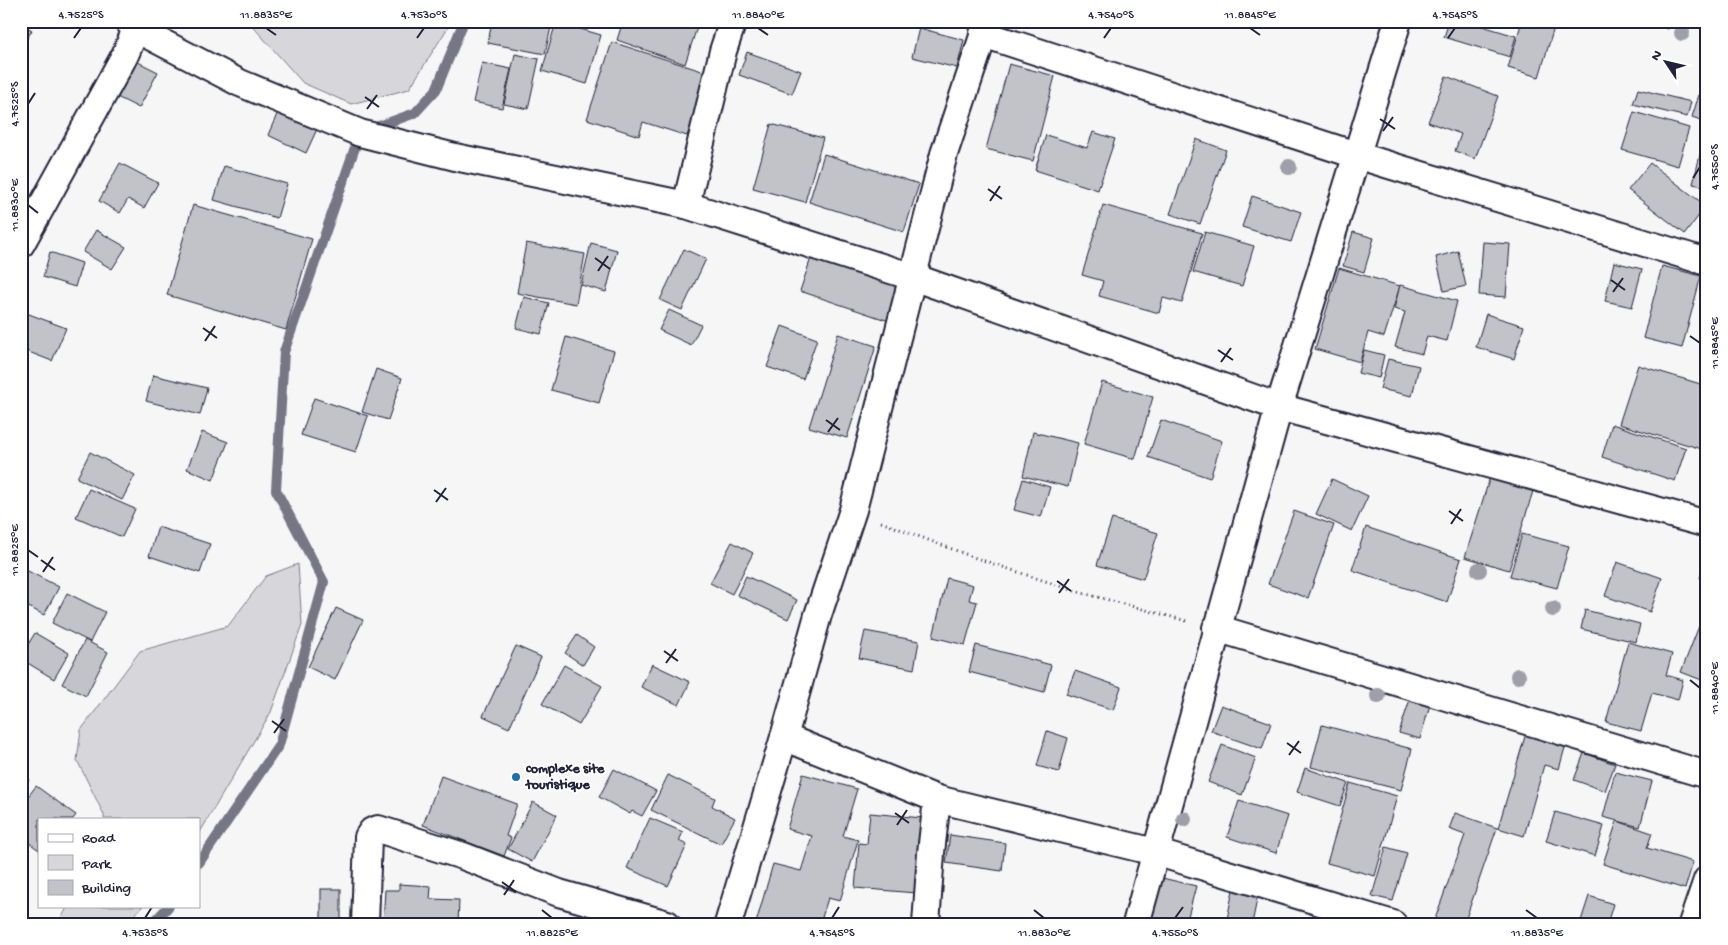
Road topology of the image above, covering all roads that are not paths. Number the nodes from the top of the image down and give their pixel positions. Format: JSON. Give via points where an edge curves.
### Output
{"nodes":[{"id":1,"x":732,"y":21,"type":"edge"},
{"id":2,"x":1398,"y":21,"type":"edge"},
{"id":3,"x":132,"y":25,"type":"edge"},
{"id":4,"x":986,"y":28,"type":"edge"},
{"id":5,"x":1356,"y":155,"type":"junction"},
{"id":6,"x":686,"y":205,"type":"junction"},
{"id":7,"x":21,"y":244,"type":"edge"},
{"id":8,"x":1707,"y":262,"type":"edge"},
{"id":9,"x":912,"y":277,"type":"junction"},
{"id":10,"x":1279,"y":407,"type":"junction"},
{"id":11,"x":1707,"y":524,"type":"edge"},
{"id":12,"x":1216,"y":628,"type":"junction"},
{"id":13,"x":784,"y":736,"type":"junction"},
{"id":14,"x":1707,"y":775,"type":"edge"},
{"id":15,"x":937,"y":799,"type":"junction"},
{"id":16,"x":1155,"y":852,"type":"junction"},
{"id":17,"x":1707,"y":880,"type":"edge"},
{"id":18,"x":365,"y":924,"type":"edge"},
{"id":19,"x":667,"y":924,"type":"edge"},
{"id":20,"x":728,"y":924,"type":"edge"},
{"id":21,"x":926,"y":924,"type":"edge"},
{"id":22,"x":1136,"y":924,"type":"edge"},
{"id":23,"x":1393,"y":924,"type":"edge"},
{"id":24,"x":1692,"y":924,"type":"edge"}],
"edges":[{"from":1,"to":6,"type":"street"},
{"from":2,"to":5,"type":"street"},
{"from":3,"to":6,"type":"street","via":[[240,83],[360,133],[455,157]]},
{"from":3,"to":7,"type":"street","via":[[120,63]]},
{"from":4,"to":5,"type":"street"},
{"from":4,"to":9,"type":"street","via":[[944,154]]},
{"from":5,"to":8,"type":"street"},
{"from":5,"to":10,"type":"street"},
{"from":6,"to":9,"type":"street"},
{"from":9,"to":10,"type":"street"},
{"from":9,"to":13,"type":"street","via":[[853,510],[818,615]]},
{"from":10,"to":11,"type":"street"},
{"from":10,"to":12,"type":"street"},
{"from":12,"to":14,"type":"street"},
{"from":12,"to":16,"type":"street"},
{"from":13,"to":15,"type":"street"},
{"from":13,"to":20,"type":"street"},
{"from":15,"to":16,"type":"street"},
{"from":15,"to":21,"type":"street"},
{"from":16,"to":22,"type":"street"},
{"from":16,"to":23,"type":"street"},
{"from":17,"to":24,"type":"street"},
{"from":18,"to":19,"type":"street","via":[[368,837],[372,830],[378,829],[463,856],[559,893]]}]}
